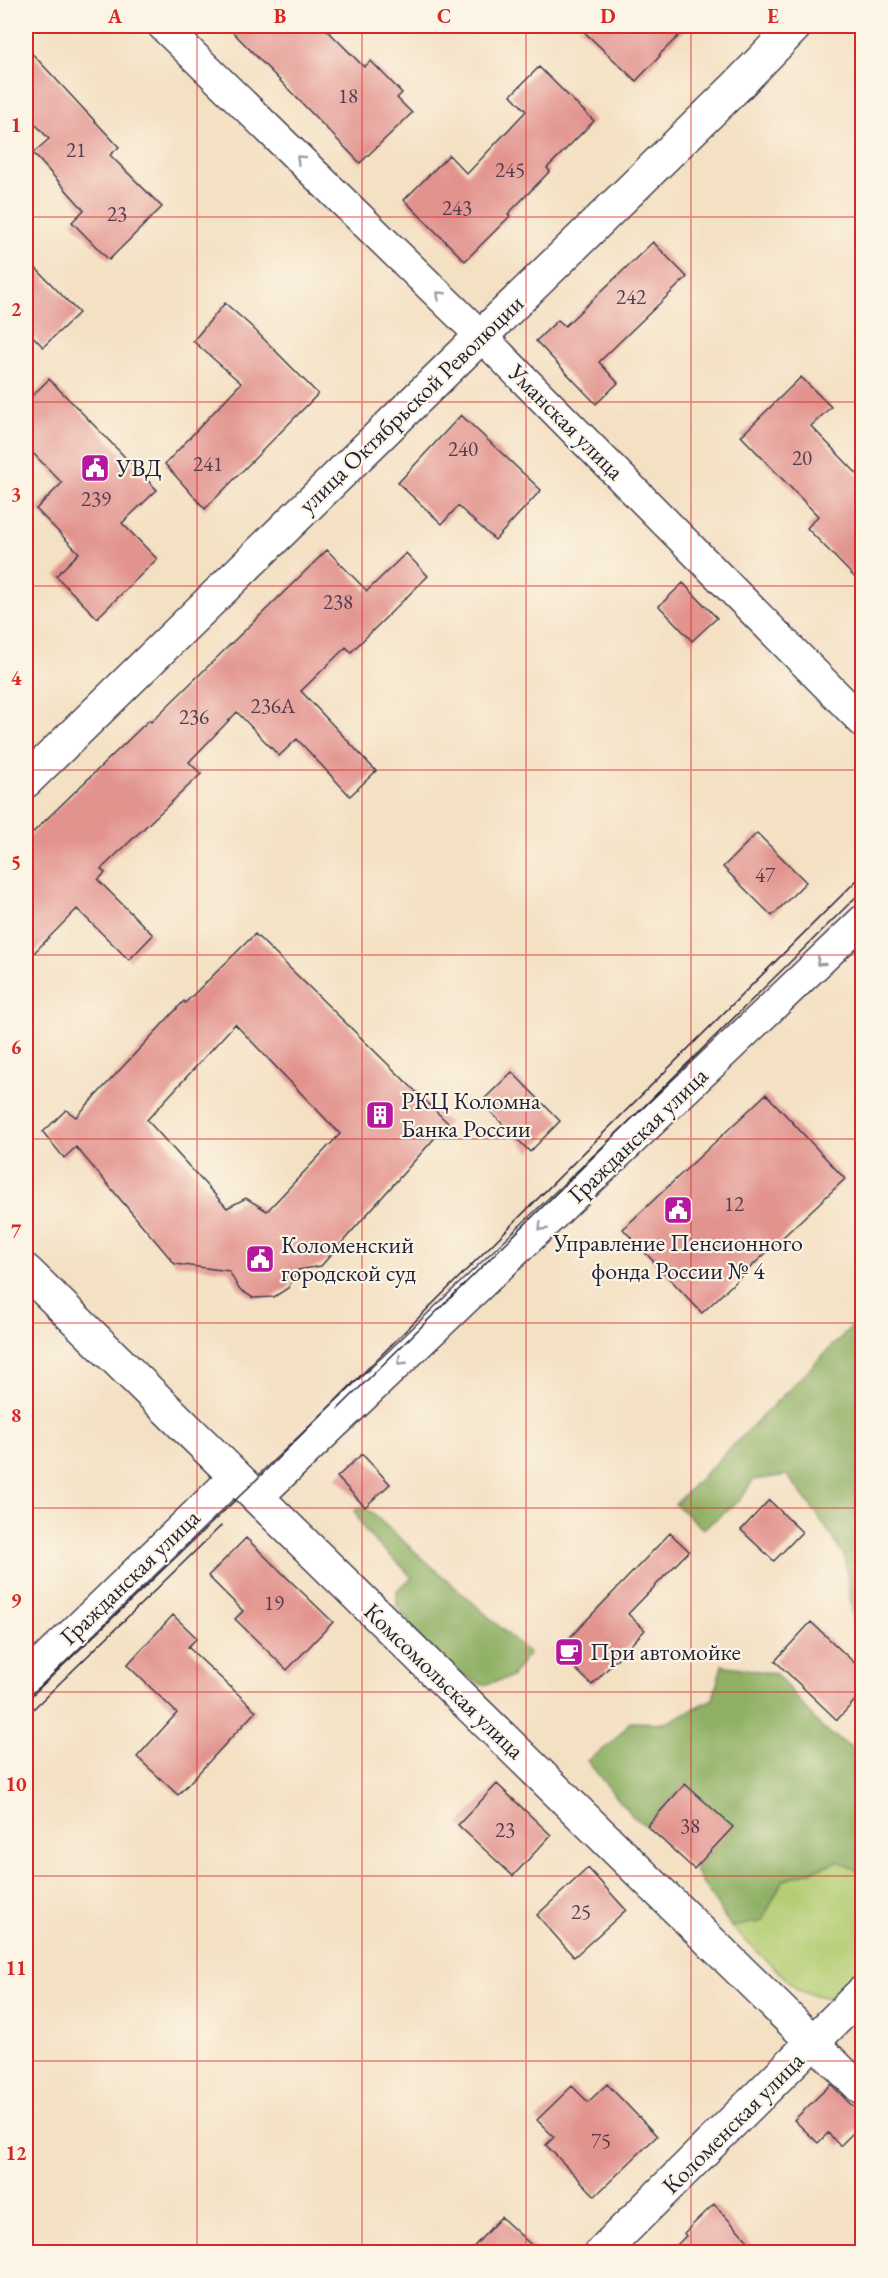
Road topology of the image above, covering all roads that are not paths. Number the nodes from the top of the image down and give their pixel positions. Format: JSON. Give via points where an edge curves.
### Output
{"nodes":[{"id":1,"x":164,"y":26,"type":"edge"},
{"id":2,"x":795,"y":26,"type":"edge"},
{"id":3,"x":481,"y":336,"type":"junction"},
{"id":4,"x":862,"y":721,"type":"edge"},
{"id":5,"x":26,"y":781,"type":"edge"},
{"id":6,"x":862,"y":921,"type":"edge"},
{"id":7,"x":26,"y":1271,"type":"edge"},
{"id":8,"x":246,"y":1487,"type":"junction"},
{"id":9,"x":26,"y":1678,"type":"edge"},
{"id":10,"x":862,"y":1993,"type":"edge"},
{"id":11,"x":814,"y":2043,"type":"junction"},
{"id":12,"x":862,"y":2090,"type":"edge"},
{"id":13,"x":602,"y":2253,"type":"edge"}],
"edges":[{"from":3,"to":1,"type":"street","name":"Уманская улица","one_way":true},
{"from":2,"to":3,"type":"street","name":"улица Октябрьской Революции"},
{"from":3,"to":4,"type":"street","name":"Уманская улица"},
{"from":3,"to":5,"type":"street","name":"улица Октябрьской Революции"},
{"from":6,"to":8,"type":"street","name":"Гражданская улица","one_way":true},
{"from":7,"to":8,"type":"street","name":"Комсомольская улица"},
{"from":8,"to":9,"type":"street","name":"Гражданская улица"},
{"from":8,"to":11,"type":"street","name":"Комсомольская улица"},
{"from":10,"to":11,"type":"street","name":"Коломенская улица"},
{"from":11,"to":12,"type":"street","name":"Комсомольская улица"},
{"from":11,"to":13,"type":"street","name":"Коломенская улица"}]}
